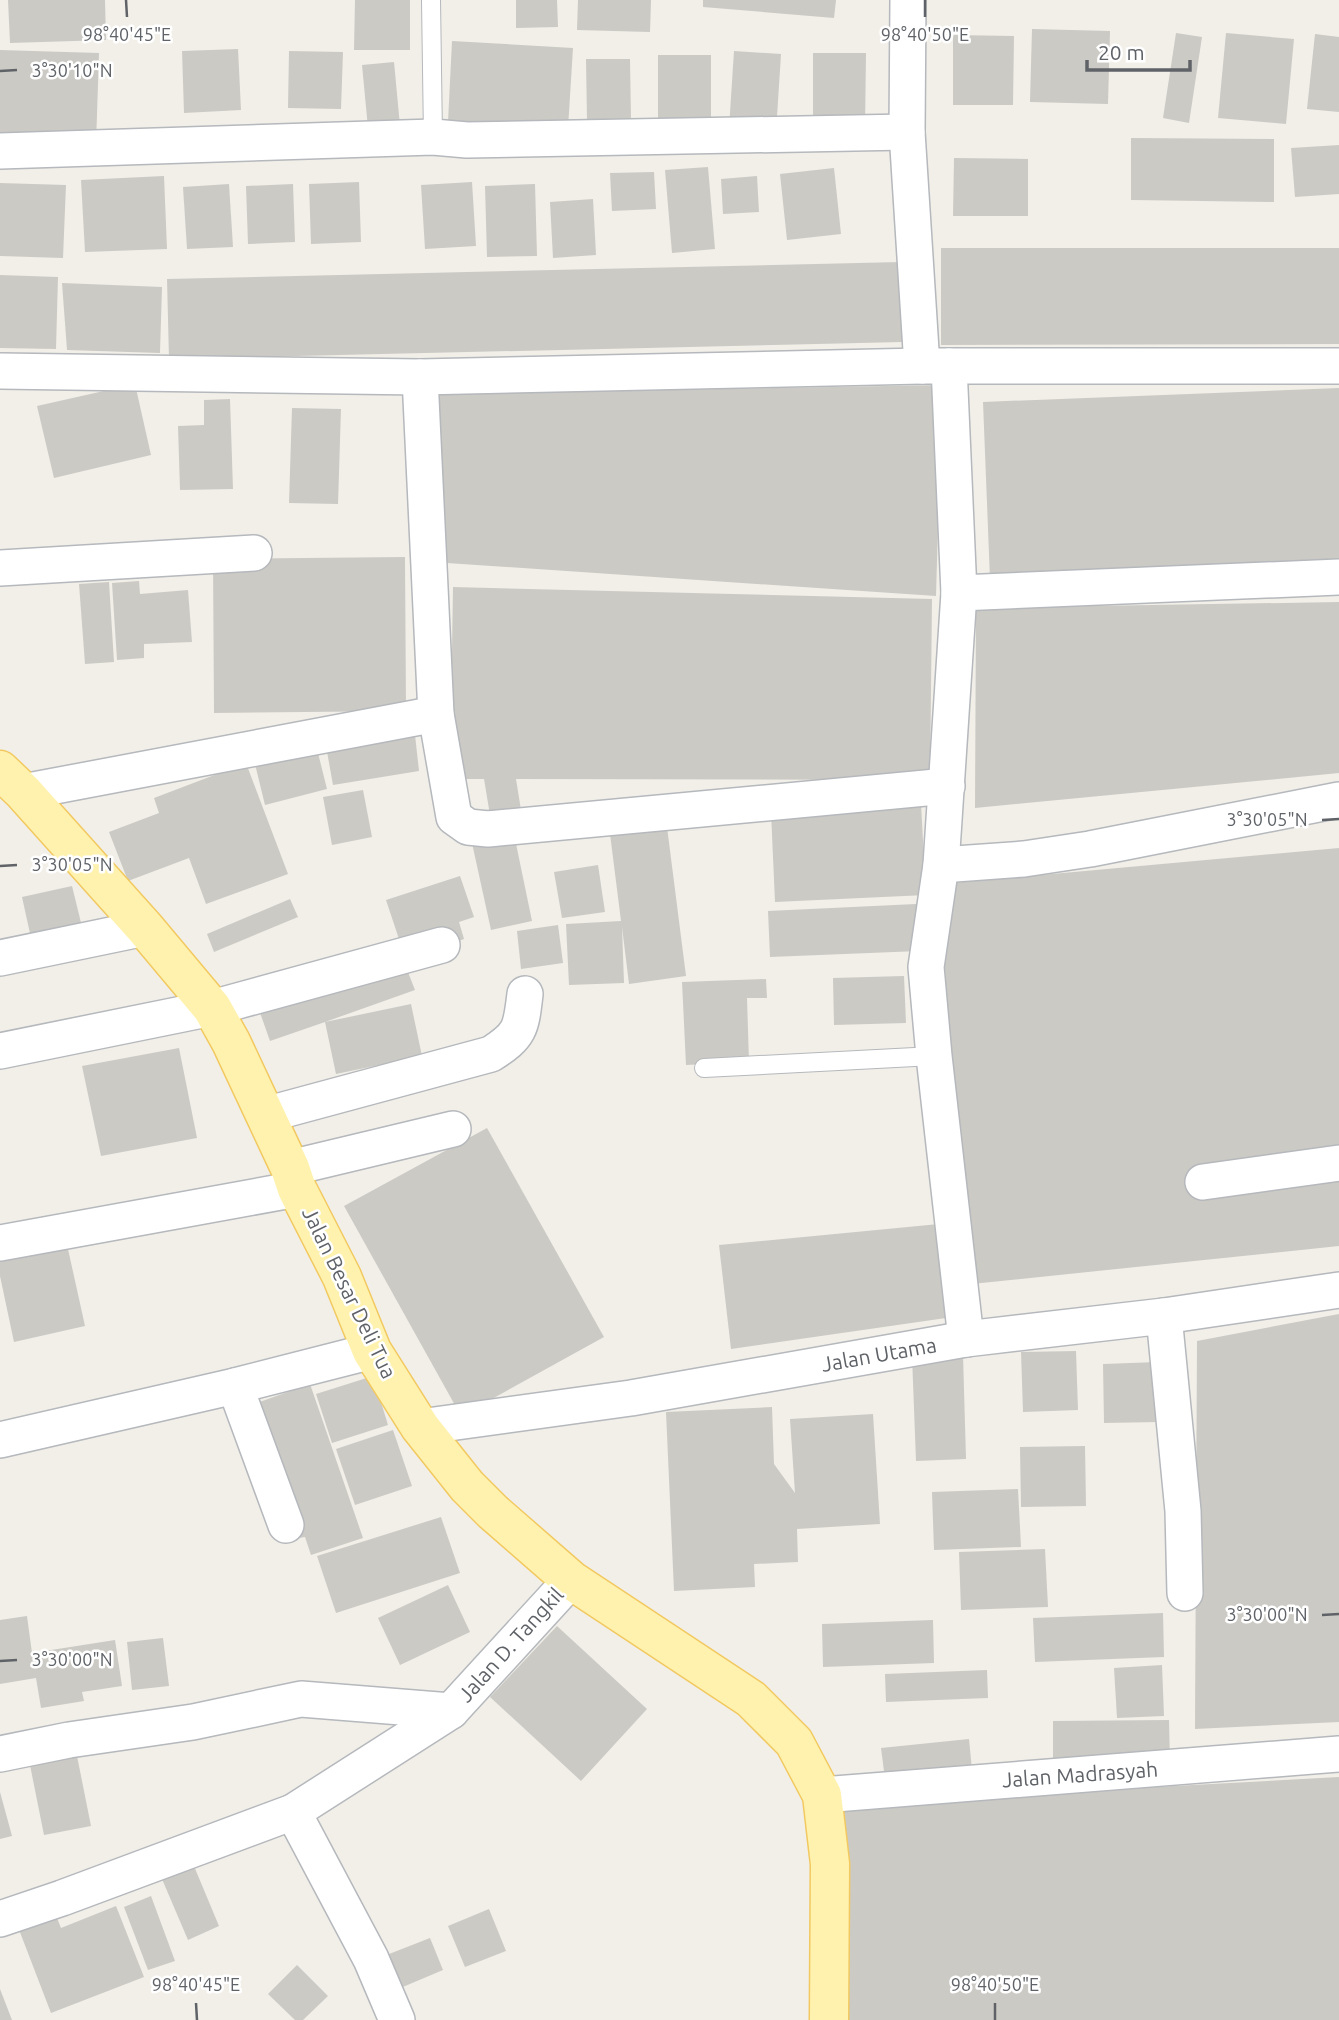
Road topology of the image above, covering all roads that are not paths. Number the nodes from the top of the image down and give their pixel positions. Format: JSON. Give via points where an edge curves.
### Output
{"nodes":[{"id":1,"x":431,"y":0,"type":"edge"},
{"id":2,"x":908,"y":0,"type":"edge"},
{"id":3,"x":907,"y":132,"type":"junction"},
{"id":4,"x":433,"y":137,"type":"junction"},
{"id":5,"x":0,"y":151,"type":"edge"},
{"id":6,"x":935,"y":366,"type":"junction"},
{"id":7,"x":1339,"y":366,"type":"edge"},
{"id":8,"x":0,"y":371,"type":"edge"},
{"id":9,"x":419,"y":377,"type":"junction"},
{"id":10,"x":254,"y":553,"type":"dead end"},
{"id":11,"x":0,"y":568,"type":"edge"},
{"id":12,"x":1339,"y":576,"type":"edge"},
{"id":13,"x":959,"y":593,"type":"junction"},
{"id":14,"x":436,"y":714,"type":"junction"},
{"id":15,"x":12,"y":781,"type":"edge"},
{"id":16,"x":947,"y":786,"type":"junction"},
{"id":17,"x":1339,"y":800,"type":"edge"},
{"id":18,"x":941,"y":865,"type":"junction"},
{"id":19,"x":145,"y":928,"type":"junction"},
{"id":20,"x":442,"y":945,"type":"dead end"},
{"id":21,"x":0,"y":958,"type":"edge"},
{"id":22,"x":525,"y":994,"type":"dead end"},
{"id":23,"x":212,"y":1008,"type":"junction"},
{"id":24,"x":0,"y":1051,"type":"edge"},
{"id":25,"x":934,"y":1056,"type":"junction"},
{"id":26,"x":704,"y":1069,"type":"dead end"},
{"id":27,"x":265,"y":1115,"type":"junction"},
{"id":28,"x":453,"y":1129,"type":"dead end"},
{"id":29,"x":1339,"y":1163,"type":"edge"},
{"id":30,"x":294,"y":1178,"type":"junction"},
{"id":31,"x":1203,"y":1181,"type":"dead end"},
{"id":32,"x":0,"y":1243,"type":"edge"},
{"id":33,"x":1339,"y":1290,"type":"edge"},
{"id":34,"x":1164,"y":1316,"type":"junction"},
{"id":35,"x":966,"y":1339,"type":"junction"},
{"id":36,"x":372,"y":1351,"type":"junction"},
{"id":37,"x":235,"y":1386,"type":"junction"},
{"id":38,"x":420,"y":1427,"type":"junction"},
{"id":39,"x":0,"y":1440,"type":"edge"},
{"id":40,"x":286,"y":1525,"type":"dead end"},
{"id":41,"x":571,"y":1580,"type":"junction"},
{"id":42,"x":1185,"y":1593,"type":"dead end"},
{"id":43,"x":451,"y":1711,"type":"junction"},
{"id":44,"x":0,"y":1754,"type":"edge"},
{"id":45,"x":1339,"y":1754,"type":"edge"},
{"id":46,"x":822,"y":1795,"type":"junction"},
{"id":47,"x":293,"y":1812,"type":"junction"},
{"id":48,"x":0,"y":1919,"type":"edge"},
{"id":49,"x":397,"y":2020,"type":"edge"},
{"id":50,"x":829,"y":2020,"type":"edge"}],
"edges":[{"from":1,"to":4,"type":"lane"},
{"from":2,"to":3,"type":"street"},
{"from":3,"to":4,"type":"street","via":[[467,141]]},
{"from":3,"to":6,"type":"street"},
{"from":4,"to":5,"type":"street"},
{"from":6,"to":7,"type":"street"},
{"from":6,"to":9,"type":"street"},
{"from":6,"to":13,"type":"street"},
{"from":8,"to":9,"type":"street"},
{"from":9,"to":14,"type":"street"},
{"from":10,"to":11,"type":"street"},
{"from":12,"to":13,"type":"street"},
{"from":13,"to":16,"type":"street"},
{"from":14,"to":15,"type":"street"},
{"from":14,"to":16,"type":"street","via":[[454,817],[468,827],[488,829]]},
{"from":15,"to":19,"type":"main road","name":"Jalan Besar Deli Tua"},
{"from":16,"to":18,"type":"street"},
{"from":17,"to":18,"type":"street","via":[[1090,849]]},
{"from":18,"to":25,"type":"street","via":[[926,967]]},
{"from":19,"to":21,"type":"street"},
{"from":19,"to":23,"type":"main road","name":"Jalan Besar Deli Tua"},
{"from":20,"to":23,"type":"street"},
{"from":22,"to":27,"type":"street","via":[[522,1024],[511,1041],[491,1054]]},
{"from":23,"to":24,"type":"street"},
{"from":23,"to":27,"type":"main road","name":"Jalan Besar Deli Tua"},
{"from":25,"to":26,"type":"lane"},
{"from":25,"to":35,"type":"street"},
{"from":27,"to":30,"type":"main road","name":"Jalan Besar Deli Tua"},
{"from":28,"to":30,"type":"street"},
{"from":29,"to":31,"type":"street"},
{"from":30,"to":32,"type":"street"},
{"from":30,"to":36,"type":"main road","name":"Jalan Besar Deli Tua"},
{"from":33,"to":34,"type":"street","name":"Jalan Utama"},
{"from":34,"to":35,"type":"street","name":"Jalan Utama"},
{"from":34,"to":42,"type":"street"},
{"from":35,"to":38,"type":"street","name":"Jalan Utama","via":[[631,1398]]},
{"from":36,"to":37,"type":"street"},
{"from":36,"to":38,"type":"main road","name":"Jalan Besar Deli Tua"},
{"from":37,"to":39,"type":"street"},
{"from":37,"to":40,"type":"street"},
{"from":38,"to":41,"type":"main road","name":"Jalan Besar Deli Tua","via":[[492,1512]]},
{"from":41,"to":43,"type":"street","name":"Jalan D. Tangkil"},
{"from":41,"to":46,"type":"main road","name":"Jalan Besar Deli Tua","via":[[751,1699],[794,1742]]},
{"from":43,"to":44,"type":"street","via":[[301,1699]]},
{"from":43,"to":47,"type":"street","name":"Jalan D. Tangkil"},
{"from":45,"to":46,"type":"street","name":"Jalan Madrasyah"},
{"from":46,"to":50,"type":"main road","name":"Jalan Besar Deli Tua","via":[[830,1864]]},
{"from":47,"to":48,"type":"street","name":"Jalan D. Tangkil"},
{"from":47,"to":49,"type":"street","via":[[371,1959]]}]}
